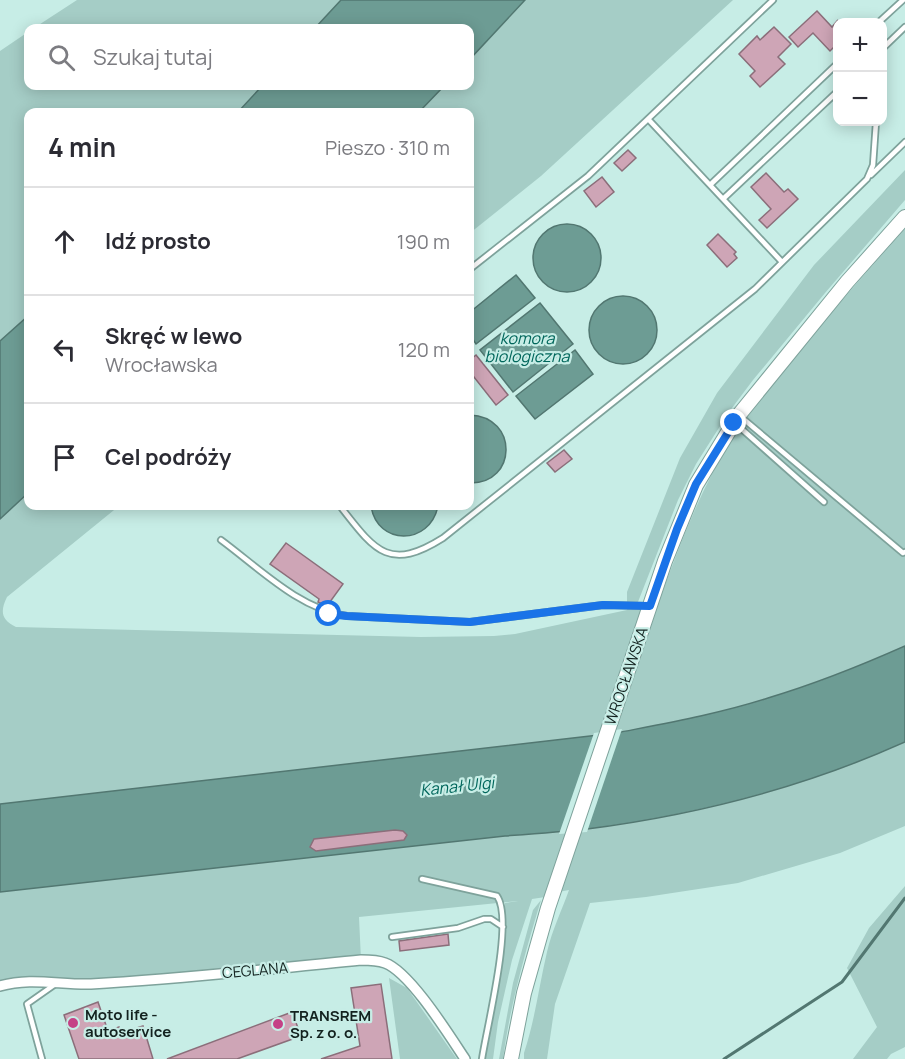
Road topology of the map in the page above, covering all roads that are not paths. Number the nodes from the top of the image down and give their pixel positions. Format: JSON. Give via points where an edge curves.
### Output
{"nodes":[{"id":1,"x":773,"y":0,"type":"edge"},
{"id":2,"x":903,"y":0,"type":"edge"},
{"id":3,"x":883,"y":18,"type":"edge"},
{"id":4,"x":905,"y":27,"type":"edge"},
{"id":5,"x":887,"y":44,"type":"edge"},
{"id":6,"x":833,"y":67,"type":"edge"},
{"id":7,"x":833,"y":95,"type":"edge"},
{"id":8,"x":649,"y":120,"type":"junction"},
{"id":9,"x":876,"y":126,"type":"edge"},
{"id":10,"x":905,"y":142,"type":"edge"},
{"id":11,"x":867,"y":179,"type":"junction"},
{"id":12,"x":710,"y":185,"type":"junction"},
{"id":13,"x":723,"y":199,"type":"junction"},
{"id":14,"x":905,"y":217,"type":"edge"},
{"id":15,"x":782,"y":262,"type":"junction"},
{"id":16,"x":474,"y":266,"type":"edge"},
{"id":17,"x":736,"y":419,"type":"junction"},
{"id":18,"x":824,"y":502,"type":"dead end"},
{"id":19,"x":343,"y":510,"type":"edge"},
{"id":20,"x":221,"y":540,"type":"dead end"},
{"id":21,"x":905,"y":552,"type":"edge"},
{"id":22,"x":650,"y":606,"type":"junction"},
{"id":23,"x":422,"y":879,"type":"dead end"},
{"id":24,"x":503,"y":927,"type":"junction"},
{"id":25,"x":392,"y":937,"type":"dead end"},
{"id":26,"x":57,"y":983,"type":"junction"},
{"id":27,"x":0,"y":986,"type":"edge"},
{"id":28,"x":42,"y":1059,"type":"edge"},
{"id":29,"x":465,"y":1059,"type":"edge"},
{"id":30,"x":482,"y":1059,"type":"edge"},
{"id":31,"x":511,"y":1059,"type":"edge"}],
"edges":[{"from":1,"to":8,"type":"lane"},
{"from":2,"to":3,"type":"lane"},
{"from":4,"to":5,"type":"lane"},
{"from":6,"to":12,"type":"lane"},
{"from":7,"to":13,"type":"lane"},
{"from":8,"to":12,"type":"lane"},
{"from":8,"to":16,"type":"lane","via":[[588,176]]},
{"from":9,"to":11,"type":"lane","via":[[873,165]]},
{"from":10,"to":11,"type":"lane"},
{"from":11,"to":15,"type":"lane"},
{"from":12,"to":13,"type":"lane"},
{"from":13,"to":15,"type":"lane"},
{"from":14,"to":17,"type":"main road","name":"WROCŁAWSKA"},
{"from":15,"to":19,"type":"lane","via":[[722,316],[423,550],[402,556],[381,550]]},
{"from":17,"to":18,"type":"lane"},
{"from":17,"to":21,"type":"lane"},
{"from":17,"to":22,"type":"main road","name":"WROCŁAWSKA","via":[[696,484]]},
{"from":20,"to":22,"type":"lane","via":[[285,588],[329,614],[470,622],[603,605]]},
{"from":22,"to":31,"type":"main road","name":"WROCŁAWSKA","via":[[553,893],[524,993]]},
{"from":23,"to":24,"type":"lane","via":[[497,896],[502,903]]},
{"from":24,"to":25,"type":"lane","via":[[484,919],[458,928]]},
{"from":24,"to":30,"type":"lane"},
{"from":26,"to":27,"type":"street","name":"CEGLANA","via":[[16,981]]},
{"from":26,"to":28,"type":"lane","via":[[27,1004]]},
{"from":26,"to":29,"type":"street","name":"CEGLANA","via":[[376,961],[386,963],[412,987]]}]}
